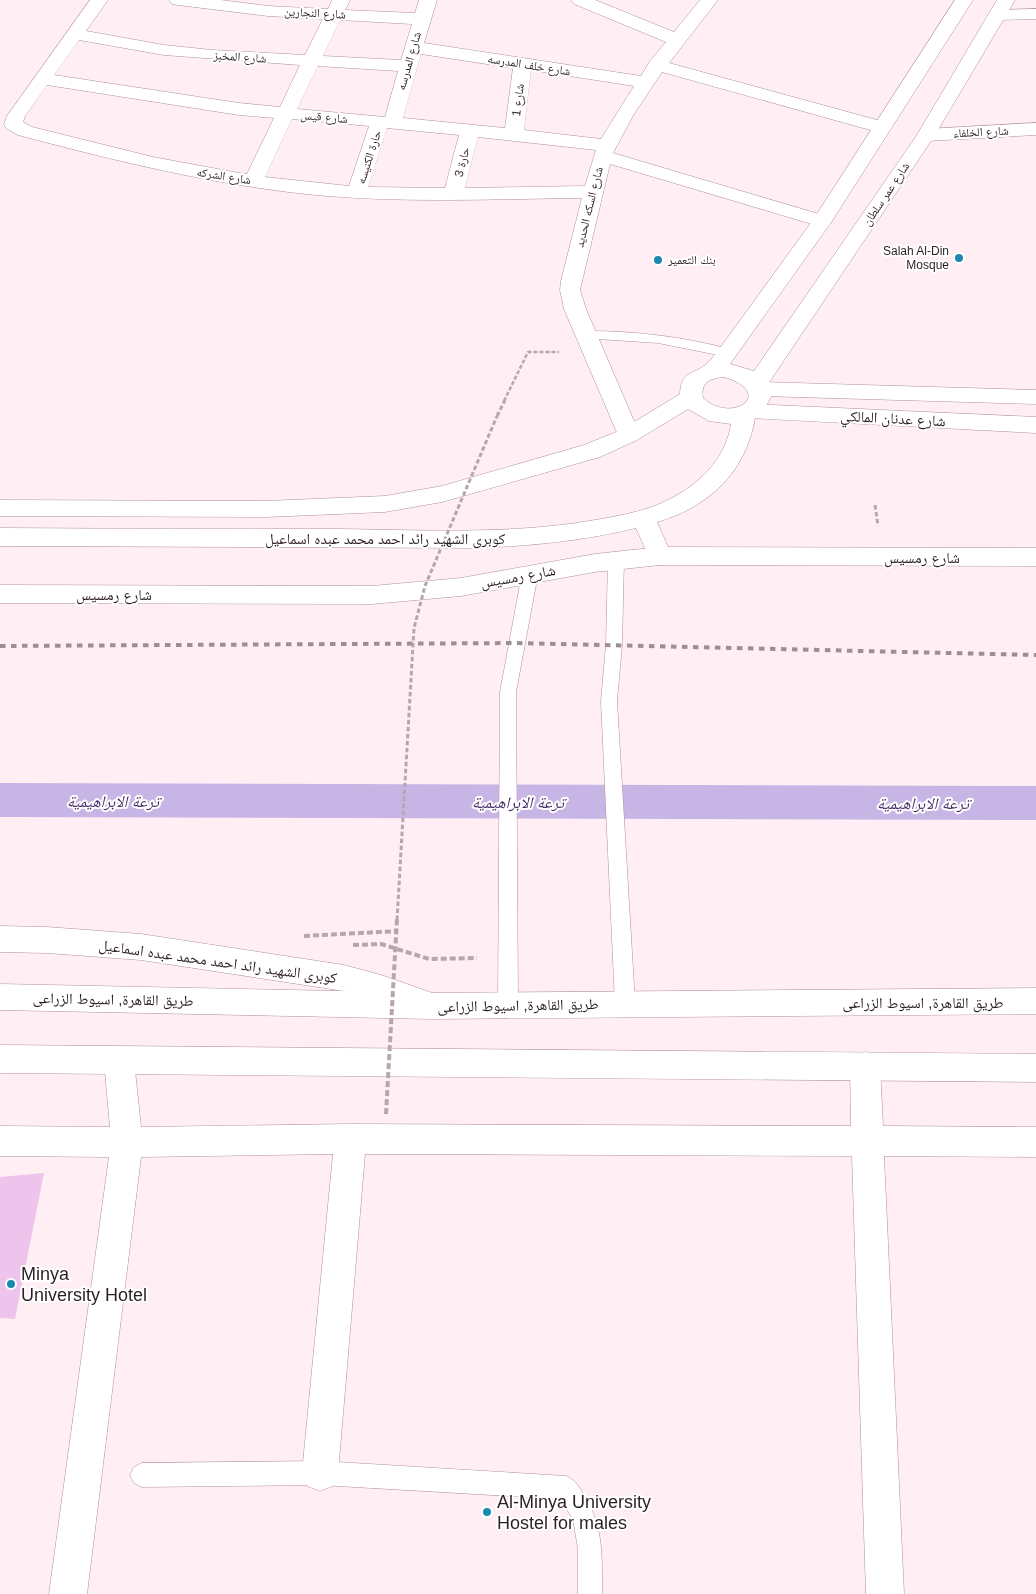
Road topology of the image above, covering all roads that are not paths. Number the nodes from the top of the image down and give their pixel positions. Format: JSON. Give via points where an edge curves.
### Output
{"nodes":[{"id":1,"x":98,"y":0,"type":"edge"},
{"id":2,"x":178,"y":0,"type":"edge"},
{"id":3,"x":428,"y":0,"type":"edge"},
{"id":4,"x":580,"y":0,"type":"edge"},
{"id":5,"x":709,"y":0,"type":"edge"},
{"id":6,"x":964,"y":0,"type":"edge"},
{"id":7,"x":338,"y":7,"type":"edge"},
{"id":8,"x":1002,"y":8,"type":"edge"},
{"id":9,"x":1036,"y":14,"type":"edge"},
{"id":10,"x":422,"y":19,"type":"junction"},
{"id":11,"x":74,"y":34,"type":"junction"},
{"id":12,"x":677,"y":40,"type":"junction"},
{"id":13,"x":413,"y":46,"type":"junction"},
{"id":14,"x":312,"y":60,"type":"junction"},
{"id":15,"x":523,"y":64,"type":"junction"},
{"id":16,"x":656,"y":65,"type":"junction"},
{"id":17,"x":408,"y":66,"type":"junction"},
{"id":18,"x":43,"y":79,"type":"junction"},
{"id":19,"x":644,"y":82,"type":"junction"},
{"id":20,"x":286,"y":113,"type":"junction"},
{"id":21,"x":386,"y":122,"type":"junction"},
{"id":22,"x":880,"y":126,"type":"junction"},
{"id":23,"x":1036,"y":129,"type":"edge"},
{"id":24,"x":470,"y":130,"type":"junction"},
{"id":25,"x":514,"y":135,"type":"junction"},
{"id":26,"x":926,"y":135,"type":"junction"},
{"id":27,"x":604,"y":151,"type":"junction"},
{"id":28,"x":253,"y":181,"type":"junction"},
{"id":29,"x":357,"y":192,"type":"junction"},
{"id":30,"x":593,"y":192,"type":"junction"},
{"id":31,"x":454,"y":193,"type":"junction"},
{"id":32,"x":822,"y":221,"type":"junction"},
{"id":33,"x":591,"y":343,"type":"junction"},
{"id":34,"x":728,"y":353,"type":"junction"},
{"id":35,"x":712,"y":371,"type":"junction"},
{"id":36,"x":759,"y":387,"type":"junction"},
{"id":37,"x":691,"y":397,"type":"junction"},
{"id":38,"x":1036,"y":397,"type":"edge"},
{"id":39,"x":747,"y":413,"type":"junction"},
{"id":40,"x":1036,"y":425,"type":"edge"},
{"id":41,"x":628,"y":435,"type":"junction"},
{"id":42,"x":0,"y":508,"type":"edge"},
{"id":43,"x":643,"y":518,"type":"junction"},
{"id":44,"x":0,"y":537,"type":"edge"},
{"id":45,"x":660,"y":556,"type":"junction"},
{"id":46,"x":1036,"y":557,"type":"edge"},
{"id":47,"x":616,"y":559,"type":"junction"},
{"id":48,"x":530,"y":574,"type":"junction"},
{"id":49,"x":0,"y":594,"type":"edge"},
{"id":50,"x":0,"y":939,"type":"edge"},
{"id":51,"x":0,"y":997,"type":"edge"},
{"id":52,"x":1036,"y":1001,"type":"edge"},
{"id":53,"x":624,"y":1003,"type":"junction"},
{"id":54,"x":433,"y":1006,"type":"junction"},
{"id":55,"x":508,"y":1006,"type":"junction"},
{"id":56,"x":0,"y":1059,"type":"edge"},
{"id":57,"x":119,"y":1061,"type":"junction"},
{"id":58,"x":865,"y":1066,"type":"junction"},
{"id":59,"x":1036,"y":1068,"type":"edge"},
{"id":60,"x":350,"y":1139,"type":"junction"},
{"id":61,"x":0,"y":1141,"type":"edge"},
{"id":62,"x":127,"y":1142,"type":"junction"},
{"id":63,"x":868,"y":1142,"type":"junction"},
{"id":64,"x":1036,"y":1142,"type":"edge"},
{"id":65,"x":320,"y":1472,"type":"junction"},
{"id":66,"x":142,"y":1475,"type":"dead end"},
{"id":67,"x":68,"y":1594,"type":"edge"},
{"id":68,"x":590,"y":1594,"type":"edge"},
{"id":69,"x":886,"y":1594,"type":"edge"}],
"edges":[{"from":1,"to":11,"type":"main road","name":"شارع الشركه"},
{"from":2,"to":7,"type":"main road","name":"شارع النجارين","via":[[268,11]]},
{"from":3,"to":10,"type":"main road","name":"شارع المدرسه"},
{"from":4,"to":12,"type":"main road"},
{"from":5,"to":12,"type":"main road","name":"شارع السكه الحديد"},
{"from":6,"to":22,"type":"main road"},
{"from":7,"to":10,"type":"main road","name":"شارع النجارين"},
{"from":7,"to":14,"type":"main road"},
{"from":8,"to":9,"type":"main road"},
{"from":8,"to":26,"type":"main road","name":"شارع عمر سلطان"},
{"from":10,"to":13,"type":"main road","name":"شارع المدرسه"},
{"from":11,"to":14,"type":"main road","name":"شارع المخبز","via":[[212,56]]},
{"from":11,"to":18,"type":"main road","name":"شارع الشركه"},
{"from":12,"to":16,"type":"main road","name":"شارع السكه الحديد"},
{"from":13,"to":15,"type":"main road","name":"شارع خلف المدرسه"},
{"from":13,"to":17,"type":"main road","name":"شارع المدرسه"},
{"from":14,"to":17,"type":"main road","name":"شارع المخبز"},
{"from":14,"to":20,"type":"main road"},
{"from":15,"to":19,"type":"main road","name":"شارع خلف المدرسه"},
{"from":15,"to":25,"type":"main road","name":"شارع 1"},
{"from":16,"to":19,"type":"main road","name":"شارع السكه الحديد"},
{"from":16,"to":22,"type":"main road"},
{"from":17,"to":21,"type":"main road","name":"شارع المدرسه"},
{"from":18,"to":20,"type":"main road","name":"شارع قيس","via":[[139,95]]},
{"from":18,"to":28,"type":"main road","name":"شارع الشركه","via":[[16,116],[15,127],[130,159]]},
{"from":19,"to":27,"type":"main road","name":"شارع السكه الحديد"},
{"from":20,"to":21,"type":"main road","name":"شارع قيس"},
{"from":20,"to":28,"type":"main road"},
{"from":21,"to":24,"type":"main road","name":"شارع قيس"},
{"from":21,"to":29,"type":"main road","name":"حارة الكنيسه"},
{"from":22,"to":32,"type":"main road"},
{"from":23,"to":26,"type":"main road","name":"شارع الخلفاء"},
{"from":24,"to":25,"type":"main road","name":"شارع قيس"},
{"from":24,"to":31,"type":"main road","name":"حارة 3"},
{"from":25,"to":27,"type":"main road","name":"شارع قيس"},
{"from":26,"to":36,"type":"main road","name":"شارع عمر سلطان"},
{"from":27,"to":30,"type":"main road","name":"شارع السكه الحديد"},
{"from":27,"to":32,"type":"main road","name":"شارع قيس"},
{"from":28,"to":29,"type":"main road","name":"شارع الشركه"},
{"from":29,"to":31,"type":"main road","name":"شارع الشركه"},
{"from":30,"to":31,"type":"main road","name":"شارع الشركه"},
{"from":30,"to":33,"type":"main road","name":"شارع السكه الحديد","via":[[570,290]]},
{"from":32,"to":34,"type":"main road"},
{"from":33,"to":34,"type":"lane","via":[[659,338]]},
{"from":33,"to":41,"type":"main road","name":"شارع السكه الحديد"},
{"from":34,"to":35,"type":"main road"},
{"from":35,"to":36,"type":"main road","via":[[738,372]]},
{"from":35,"to":37,"type":"main road","via":[[694,381]]},
{"from":36,"to":38,"type":"main road","name":"شارع عدنان المالكي"},
{"from":36,"to":39,"type":"main road","via":[[761,398],[758,405]]},
{"from":37,"to":39,"type":"main road","via":[[696,405],[718,415]]},
{"from":37,"to":41,"type":"main road","name":"كوبرى الشهيد رائد احمد محمد عبده اسماعيل"},
{"from":39,"to":40,"type":"main road","name":"شارع عدنان المالكي"},
{"from":39,"to":43,"type":"main road","name":"كوبرى الشهيد رائد احمد محمد عبده اسماعيل","via":[[740,438],[720,474],[674,507]]},
{"from":41,"to":42,"type":"main road","name":"كوبرى الشهيد رائد احمد محمد عبده اسماعيل","via":[[592,451],[543,466],[442,494],[385,504],[266,509]]},
{"from":43,"to":44,"type":"main road","name":"كوبرى الشهيد رائد احمد محمد عبده اسماعيل","via":[[590,530],[456,541]]},
{"from":43,"to":45,"type":"main road"},
{"from":45,"to":46,"type":"main road","name":"شارع رمسيس"},
{"from":45,"to":47,"type":"main road","name":"شارع رمسيس"},
{"from":47,"to":48,"type":"main road","name":"شارع رمسيس"},
{"from":47,"to":53,"type":"lane","via":[[609,701]]},
{"from":48,"to":49,"type":"main road","name":"شارع رمسيس","via":[[427,591],[372,595]]},
{"from":48,"to":55,"type":"lane","via":[[508,692]]},
{"from":50,"to":54,"type":"main road","name":"كوبرى الشهيد رائد احمد محمد عبده اسماعيل","via":[[141,947],[344,978]]},
{"from":51,"to":54,"type":"main road","name":"طريق القاهرة, اسيوط الزراعى"},
{"from":52,"to":53,"type":"main road","name":"طريق القاهرة, اسيوط الزراعى"},
{"from":53,"to":55,"type":"main road","name":"طريق القاهرة, اسيوط الزراعى"},
{"from":54,"to":55,"type":"main road","name":"طريق القاهرة, اسيوط الزراعى"},
{"from":56,"to":57,"type":"main road"},
{"from":57,"to":58,"type":"main road"},
{"from":57,"to":62,"type":"main road"},
{"from":58,"to":59,"type":"main road"},
{"from":58,"to":63,"type":"main road"},
{"from":60,"to":62,"type":"main road"},
{"from":60,"to":63,"type":"main road"},
{"from":60,"to":65,"type":"main road"},
{"from":61,"to":62,"type":"main road"},
{"from":62,"to":67,"type":"main road"},
{"from":63,"to":64,"type":"main road"},
{"from":63,"to":69,"type":"main road"},
{"from":65,"to":66,"type":"lane"},
{"from":65,"to":68,"type":"lane","via":[[566,1488],[584,1515],[590,1549]]}]}
